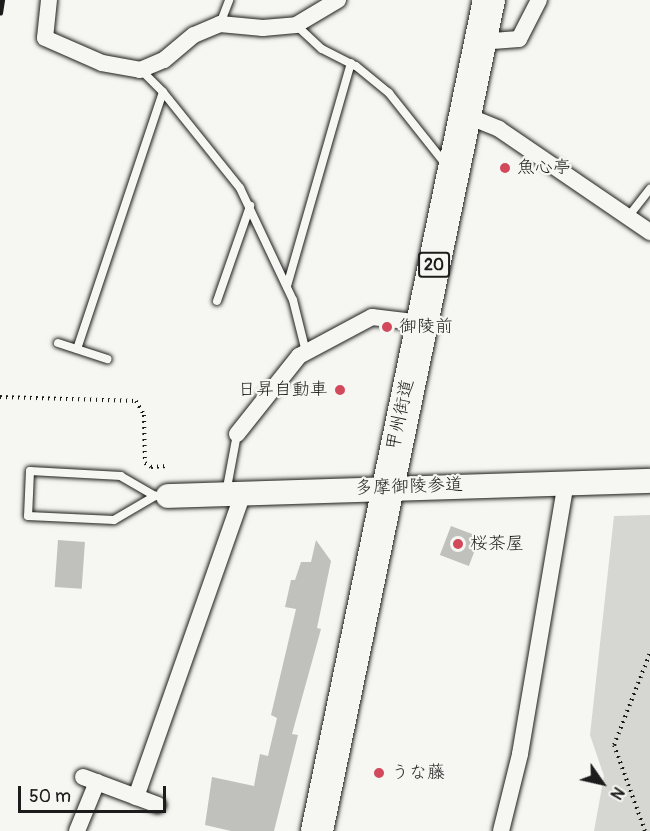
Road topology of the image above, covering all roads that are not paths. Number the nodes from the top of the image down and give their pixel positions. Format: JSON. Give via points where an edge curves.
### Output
{"nodes":[{"id":1,"x":49,"y":0,"type":"edge"},
{"id":2,"x":229,"y":0,"type":"edge"},
{"id":3,"x":338,"y":0,"type":"edge"},
{"id":4,"x":489,"y":0,"type":"edge"},
{"id":5,"x":540,"y":0,"type":"edge"},
{"id":6,"x":220,"y":24,"type":"junction"},
{"id":7,"x":296,"y":25,"type":"junction"},
{"id":8,"x":479,"y":42,"type":"junction"},
{"id":9,"x":351,"y":63,"type":"junction"},
{"id":10,"x":140,"y":70,"type":"junction"},
{"id":11,"x":164,"y":92,"type":"junction"},
{"id":12,"x":465,"y":116,"type":"junction"},
{"id":13,"x":453,"y":173,"type":"junction"},
{"id":14,"x":650,"y":189,"type":"edge"},
{"id":15,"x":250,"y":207,"type":"junction"},
{"id":16,"x":628,"y":217,"type":"junction"},
{"id":17,"x":650,"y":232,"type":"edge"},
{"id":18,"x":287,"y":286,"type":"junction"},
{"id":19,"x":217,"y":301,"type":"dead end"},
{"id":20,"x":422,"y":323,"type":"junction"},
{"id":21,"x":58,"y":343,"type":"dead end"},
{"id":22,"x":77,"y":349,"type":"junction"},
{"id":23,"x":306,"y":352,"type":"junction"},
{"id":24,"x":106,"y":359,"type":"dead end"},
{"id":25,"x":237,"y":434,"type":"joint"},
{"id":26,"x":650,"y":481,"type":"edge"},
{"id":27,"x":566,"y":483,"type":"junction"},
{"id":28,"x":386,"y":487,"type":"junction"},
{"id":29,"x":234,"y":493,"type":"junction"},
{"id":30,"x":162,"y":496,"type":"junction"},
{"id":31,"x":136,"y":797,"type":"junction"},
{"id":32,"x":159,"y":805,"type":"dead end"},
{"id":33,"x":77,"y":831,"type":"edge"},
{"id":34,"x":317,"y":831,"type":"edge"},
{"id":35,"x":501,"y":831,"type":"edge"}],
"edges":[{"from":1,"to":10,"type":"street","via":[[45,38],[102,63]]},
{"from":2,"to":6,"type":"lane"},
{"from":3,"to":7,"type":"street"},
{"from":4,"to":8,"type":"highway","name":"甲州街道","number":"20"},
{"from":5,"to":8,"type":"street","via":[[519,39]]},
{"from":6,"to":7,"type":"street","via":[[263,28]]},
{"from":6,"to":10,"type":"street","via":[[194,35],[164,60]]},
{"from":7,"to":9,"type":"lane","via":[[322,49]]},
{"from":8,"to":12,"type":"highway","name":"甲州街道","number":"20"},
{"from":9,"to":13,"type":"lane","via":[[389,93]]},
{"from":9,"to":18,"type":"lane"},
{"from":10,"to":11,"type":"lane"},
{"from":11,"to":15,"type":"lane","via":[[240,188]]},
{"from":11,"to":22,"type":"lane"},
{"from":12,"to":13,"type":"highway","name":"甲州街道","number":"20"},
{"from":12,"to":16,"type":"street","via":[[499,129]]},
{"from":13,"to":20,"type":"highway","name":"甲州街道","number":"20"},
{"from":14,"to":16,"type":"lane"},
{"from":15,"to":18,"type":"lane"},
{"from":15,"to":19,"type":"lane"},
{"from":16,"to":17,"type":"street"},
{"from":18,"to":23,"type":"lane"},
{"from":20,"to":23,"type":"street","via":[[372,317]]},
{"from":20,"to":28,"type":"highway","name":"甲州街道","number":"20"},
{"from":21,"to":22,"type":"lane"},
{"from":22,"to":24,"type":"lane"},
{"from":23,"to":25,"type":"street","via":[[282,375]]},
{"from":25,"to":29,"type":"lane"},
{"from":26,"to":27,"type":"main road","name":"多摩御陵参道"},
{"from":27,"to":28,"type":"main road","name":"多摩御陵参道"},
{"from":27,"to":35,"type":"street","via":[[520,754]]},
{"from":28,"to":29,"type":"main road","name":"多摩御陵参道"},
{"from":28,"to":34,"type":"highway","name":"甲州街道","number":"20"},
{"from":29,"to":30,"type":"main road","name":"多摩御陵参道"},
{"from":29,"to":31,"type":"street"},
{"from":30,"to":30,"type":"lane","via":[[114,520],[28,516],[30,471],[121,476]]},
{"from":31,"to":32,"type":"street"},
{"from":31,"to":33,"type":"street","via":[[90,780]]}]}
